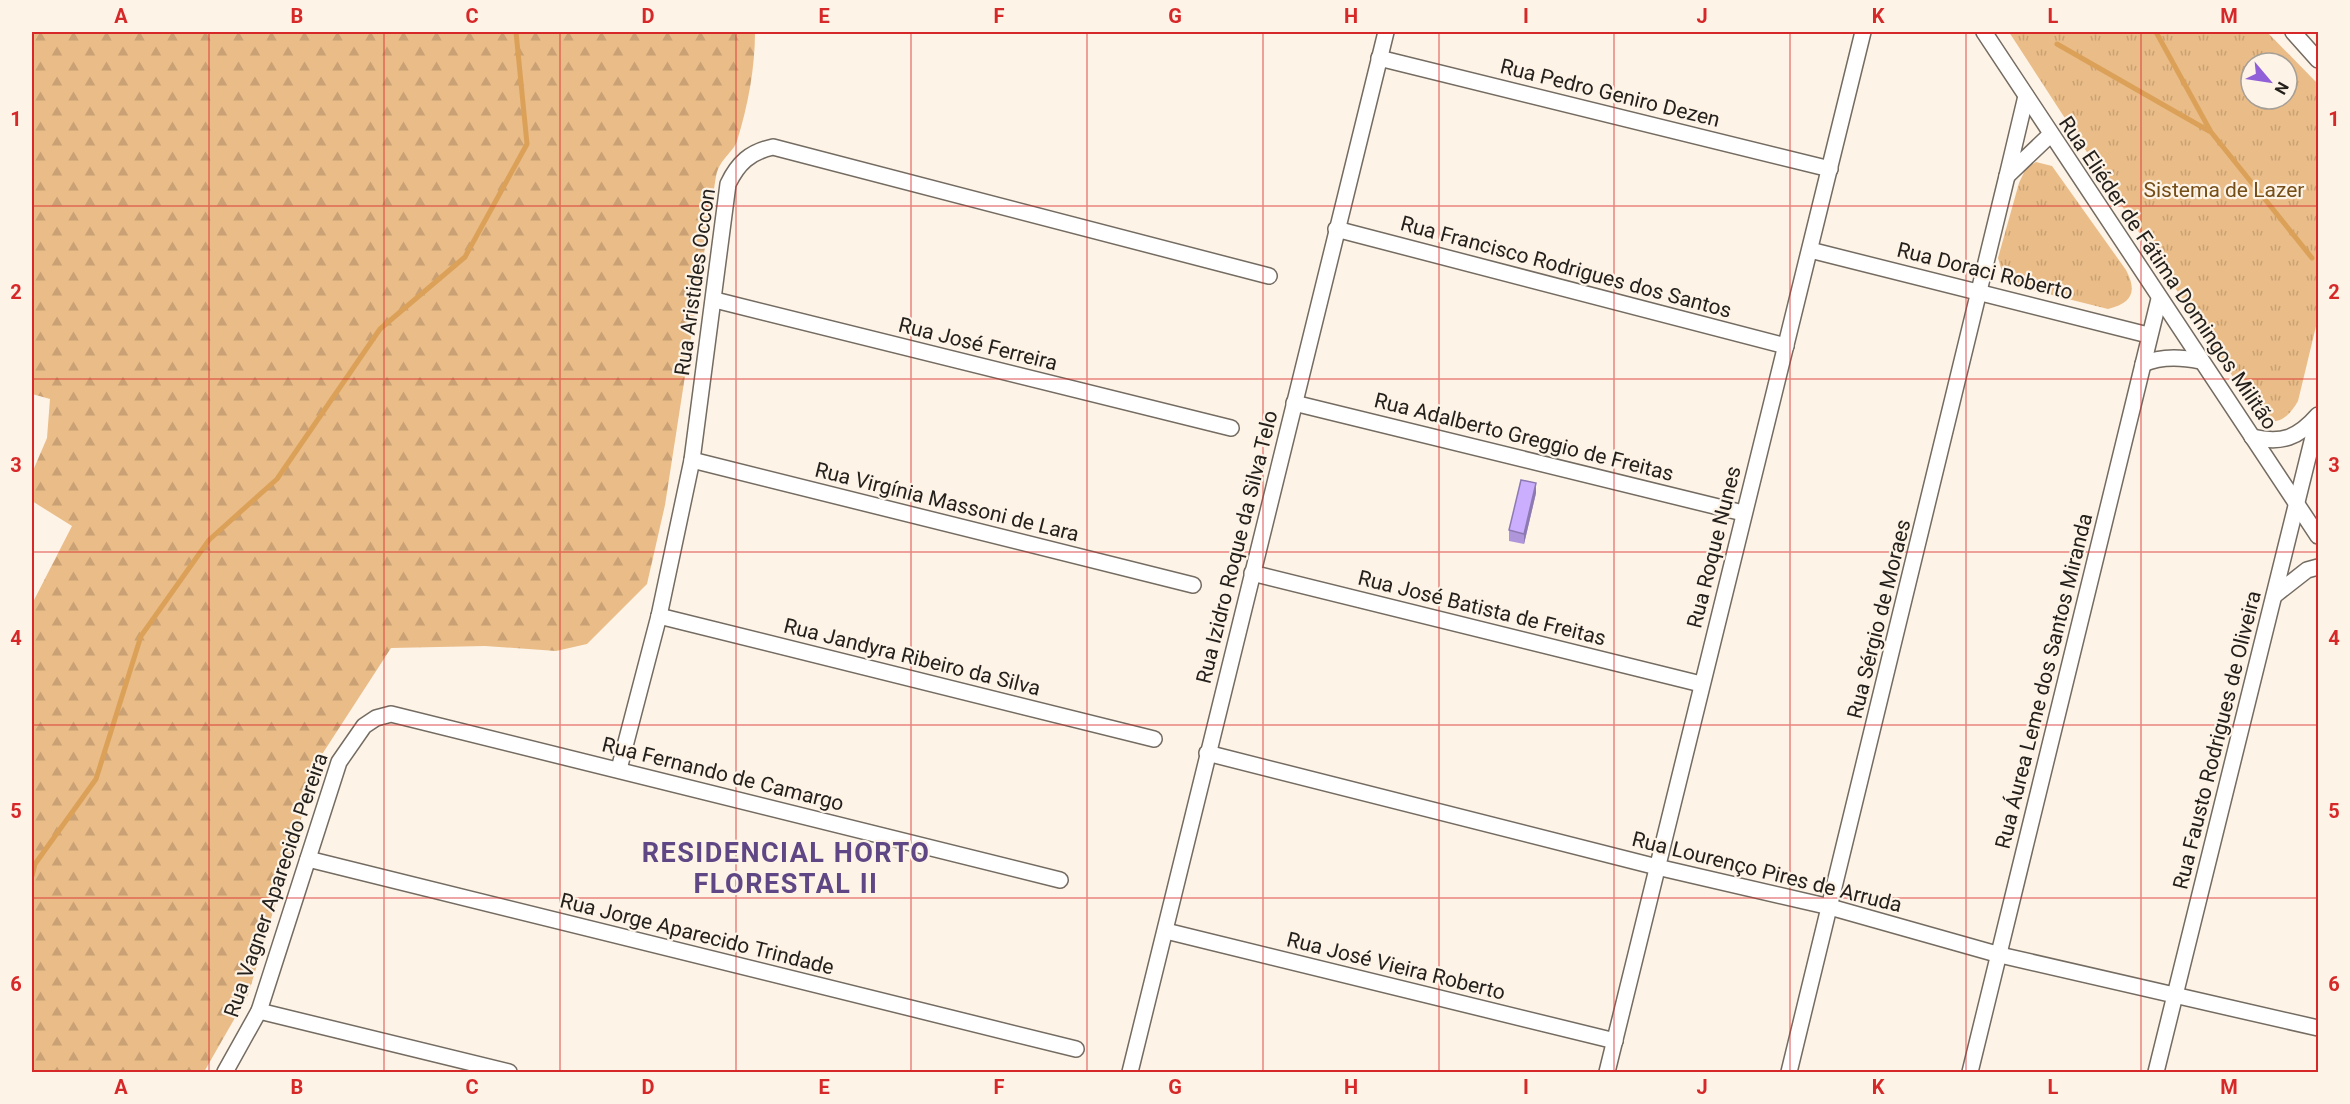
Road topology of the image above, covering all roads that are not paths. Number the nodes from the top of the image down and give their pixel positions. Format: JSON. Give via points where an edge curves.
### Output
{"nodes":[{"id":1,"x":1386,"y":32,"type":"edge"},
{"id":2,"x":1863,"y":32,"type":"edge"},
{"id":3,"x":1984,"y":32,"type":"edge"},
{"id":4,"x":2293,"y":32,"type":"edge"},
{"id":5,"x":1379,"y":58,"type":"junction"},
{"id":6,"x":2319,"y":60,"type":"edge"},
{"id":7,"x":2026,"y":96,"type":"junction"},
{"id":8,"x":2050,"y":135,"type":"junction"},
{"id":9,"x":1830,"y":169,"type":"junction"},
{"id":10,"x":2007,"y":176,"type":"junction"},
{"id":11,"x":1336,"y":229,"type":"junction"},
{"id":12,"x":1810,"y":250,"type":"junction"},
{"id":13,"x":1269,"y":276,"type":"dead end"},
{"id":14,"x":1981,"y":291,"type":"junction"},
{"id":15,"x":2159,"y":299,"type":"junction"},
{"id":16,"x":715,"y":300,"type":"junction"},
{"id":17,"x":2148,"y":335,"type":"junction"},
{"id":18,"x":1786,"y":346,"type":"junction"},
{"id":19,"x":2200,"y":361,"type":"junction"},
{"id":20,"x":2143,"y":364,"type":"junction"},
{"id":21,"x":1294,"y":403,"type":"junction"},
{"id":22,"x":2319,"y":416,"type":"edge"},
{"id":23,"x":1231,"y":428,"type":"dead end"},
{"id":24,"x":2252,"y":438,"type":"junction"},
{"id":25,"x":692,"y":460,"type":"junction"},
{"id":26,"x":2297,"y":504,"type":"junction"},
{"id":27,"x":1743,"y":513,"type":"junction"},
{"id":28,"x":2319,"y":536,"type":"edge"},
{"id":29,"x":2319,"y":567,"type":"edge"},
{"id":30,"x":1252,"y":573,"type":"junction"},
{"id":31,"x":1193,"y":585,"type":"dead end"},
{"id":32,"x":2275,"y":595,"type":"junction"},
{"id":33,"x":659,"y":616,"type":"junction"},
{"id":34,"x":1701,"y":684,"type":"junction"},
{"id":35,"x":376,"y":718,"type":"joint"},
{"id":36,"x":1154,"y":739,"type":"dead end"},
{"id":37,"x":1207,"y":753,"type":"junction"},
{"id":38,"x":619,"y":769,"type":"junction"},
{"id":39,"x":308,"y":859,"type":"junction"},
{"id":40,"x":1657,"y":867,"type":"junction"},
{"id":41,"x":1060,"y":880,"type":"dead end"},
{"id":42,"x":1830,"y":907,"type":"junction"},
{"id":43,"x":1166,"y":931,"type":"junction"},
{"id":44,"x":2000,"y":955,"type":"junction"},
{"id":45,"x":2176,"y":996,"type":"junction"},
{"id":46,"x":259,"y":1011,"type":"junction"},
{"id":47,"x":2319,"y":1028,"type":"edge"},
{"id":48,"x":1615,"y":1041,"type":"junction"},
{"id":49,"x":1076,"y":1049,"type":"dead end"},
{"id":50,"x":225,"y":1072,"type":"edge"},
{"id":51,"x":509,"y":1072,"type":"edge"},
{"id":52,"x":1130,"y":1072,"type":"edge"},
{"id":53,"x":1607,"y":1072,"type":"edge"},
{"id":54,"x":1789,"y":1072,"type":"edge"},
{"id":55,"x":1970,"y":1072,"type":"edge"},
{"id":56,"x":2156,"y":1072,"type":"edge"}],
"edges":[{"from":1,"to":5,"type":"street","name":"Rua Izidro Roque da Silva Telo"},
{"from":2,"to":9,"type":"street","name":"Rua Roque Nunes"},
{"from":3,"to":7,"type":"street","name":"Rua Eliéder de Fátima Domingos Militão"},
{"from":4,"to":6,"type":"street"},
{"from":5,"to":9,"type":"street","name":"Rua Pedro Geniro Dezen"},
{"from":5,"to":11,"type":"street","name":"Rua Izidro Roque da Silva Telo"},
{"from":7,"to":8,"type":"street","name":"Rua Eliéder de Fátima Domingos Militão"},
{"from":7,"to":10,"type":"street","name":"Rua Sérgio de Moraes"},
{"from":8,"to":10,"type":"street"},
{"from":8,"to":15,"type":"street","name":"Rua Eliéder de Fátima Domingos Militão"},
{"from":9,"to":12,"type":"street","name":"Rua Roque Nunes"},
{"from":10,"to":14,"type":"street","name":"Rua Sérgio de Moraes"},
{"from":11,"to":18,"type":"street","name":"Rua Francisco Rodrigues dos Santos"},
{"from":11,"to":21,"type":"street","name":"Rua Izidro Roque da Silva Telo"},
{"from":12,"to":14,"type":"street","name":"Rua Doraci Roberto"},
{"from":12,"to":18,"type":"street","name":"Rua Roque Nunes"},
{"from":13,"to":16,"type":"street","name":"Rua Aristides Occon","via":[[773,147],[757,150],[746,158],[728,184]]},
{"from":14,"to":17,"type":"street","name":"Rua Doraci Roberto"},
{"from":14,"to":42,"type":"street","name":"Rua Sérgio de Moraes"},
{"from":15,"to":17,"type":"street","name":"Rua Áurea Leme dos Santos Miranda"},
{"from":15,"to":19,"type":"street","name":"Rua Eliéder de Fátima Domingos Militão"},
{"from":16,"to":23,"type":"street","name":"Rua José Ferreira"},
{"from":16,"to":25,"type":"street","name":"Rua Aristides Occon"},
{"from":17,"to":20,"type":"street","name":"Rua Áurea Leme dos Santos Miranda"},
{"from":18,"to":27,"type":"street","name":"Rua Roque Nunes"},
{"from":19,"to":20,"type":"street","via":[[2153,359]]},
{"from":19,"to":24,"type":"street","name":"Rua Eliéder de Fátima Domingos Militão"},
{"from":20,"to":44,"type":"street","name":"Rua Áurea Leme dos Santos Miranda"},
{"from":21,"to":27,"type":"street","name":"Rua Adalberto Greggio de Freitas"},
{"from":21,"to":30,"type":"street","name":"Rua Izidro Roque da Silva Telo"},
{"from":22,"to":24,"type":"street","via":[[2291,437],[2273,442]]},
{"from":22,"to":26,"type":"street","name":"Rua Fausto Rodrigues de Oliveira"},
{"from":24,"to":26,"type":"street","name":"Rua Eliéder de Fátima Domingos Militão"},
{"from":25,"to":31,"type":"street","name":"Rua Virgínia Massoni de Lara"},
{"from":25,"to":33,"type":"street","name":"Rua Aristides Occon"},
{"from":26,"to":28,"type":"street","name":"Rua Eliéder de Fátima Domingos Militão"},
{"from":26,"to":32,"type":"street","name":"Rua Fausto Rodrigues de Oliveira"},
{"from":27,"to":34,"type":"street","name":"Rua Roque Nunes"},
{"from":29,"to":32,"type":"street","via":[[2307,570]]},
{"from":30,"to":34,"type":"street","name":"Rua José Batista de Freitas"},
{"from":30,"to":37,"type":"street","name":"Rua Izidro Roque da Silva Telo"},
{"from":32,"to":45,"type":"street","name":"Rua Fausto Rodrigues de Oliveira"},
{"from":33,"to":36,"type":"street","name":"Rua Jandyra Ribeiro da Silva"},
{"from":33,"to":38,"type":"street","name":"Rua Aristides Occon"},
{"from":34,"to":40,"type":"street","name":"Rua Roque Nunes"},
{"from":35,"to":38,"type":"street","name":"Rua Fernando de Camargo","via":[[405,716]]},
{"from":35,"to":39,"type":"street","name":"Rua Vagner Aparecido Pereira","via":[[364,726],[339,762]]},
{"from":37,"to":40,"type":"street","name":"Rua Lourenço Pires de Arruda"},
{"from":37,"to":43,"type":"street","name":"Rua Izidro Roque da Silva Telo"},
{"from":38,"to":41,"type":"street","name":"Rua Fernando de Camargo"},
{"from":39,"to":46,"type":"street","name":"Rua Vagner Aparecido Pereira"},
{"from":39,"to":49,"type":"street","name":"Rua Jorge Aparecido Trindade"},
{"from":40,"to":42,"type":"street","name":"Rua Lourenço Pires de Arruda"},
{"from":40,"to":48,"type":"street","name":"Rua Roque Nunes"},
{"from":42,"to":44,"type":"street","name":"Rua Lourenço Pires de Arruda"},
{"from":42,"to":54,"type":"street","name":"Rua Sérgio de Moraes"},
{"from":43,"to":48,"type":"street","name":"Rua José Vieira Roberto"},
{"from":43,"to":52,"type":"street","name":"Rua Izidro Roque da Silva Telo"},
{"from":44,"to":45,"type":"street","name":"Rua Lourenço Pires de Arruda"},
{"from":44,"to":55,"type":"street","name":"Rua Áurea Leme dos Santos Miranda"},
{"from":45,"to":47,"type":"street","name":"Rua Lourenço Pires de Arruda"},
{"from":45,"to":56,"type":"street","name":"Rua Fausto Rodrigues de Oliveira"},
{"from":46,"to":50,"type":"street","name":"Rua Vagner Aparecido Pereira"},
{"from":46,"to":51,"type":"street"},
{"from":48,"to":53,"type":"street","name":"Rua Roque Nunes"}]}
